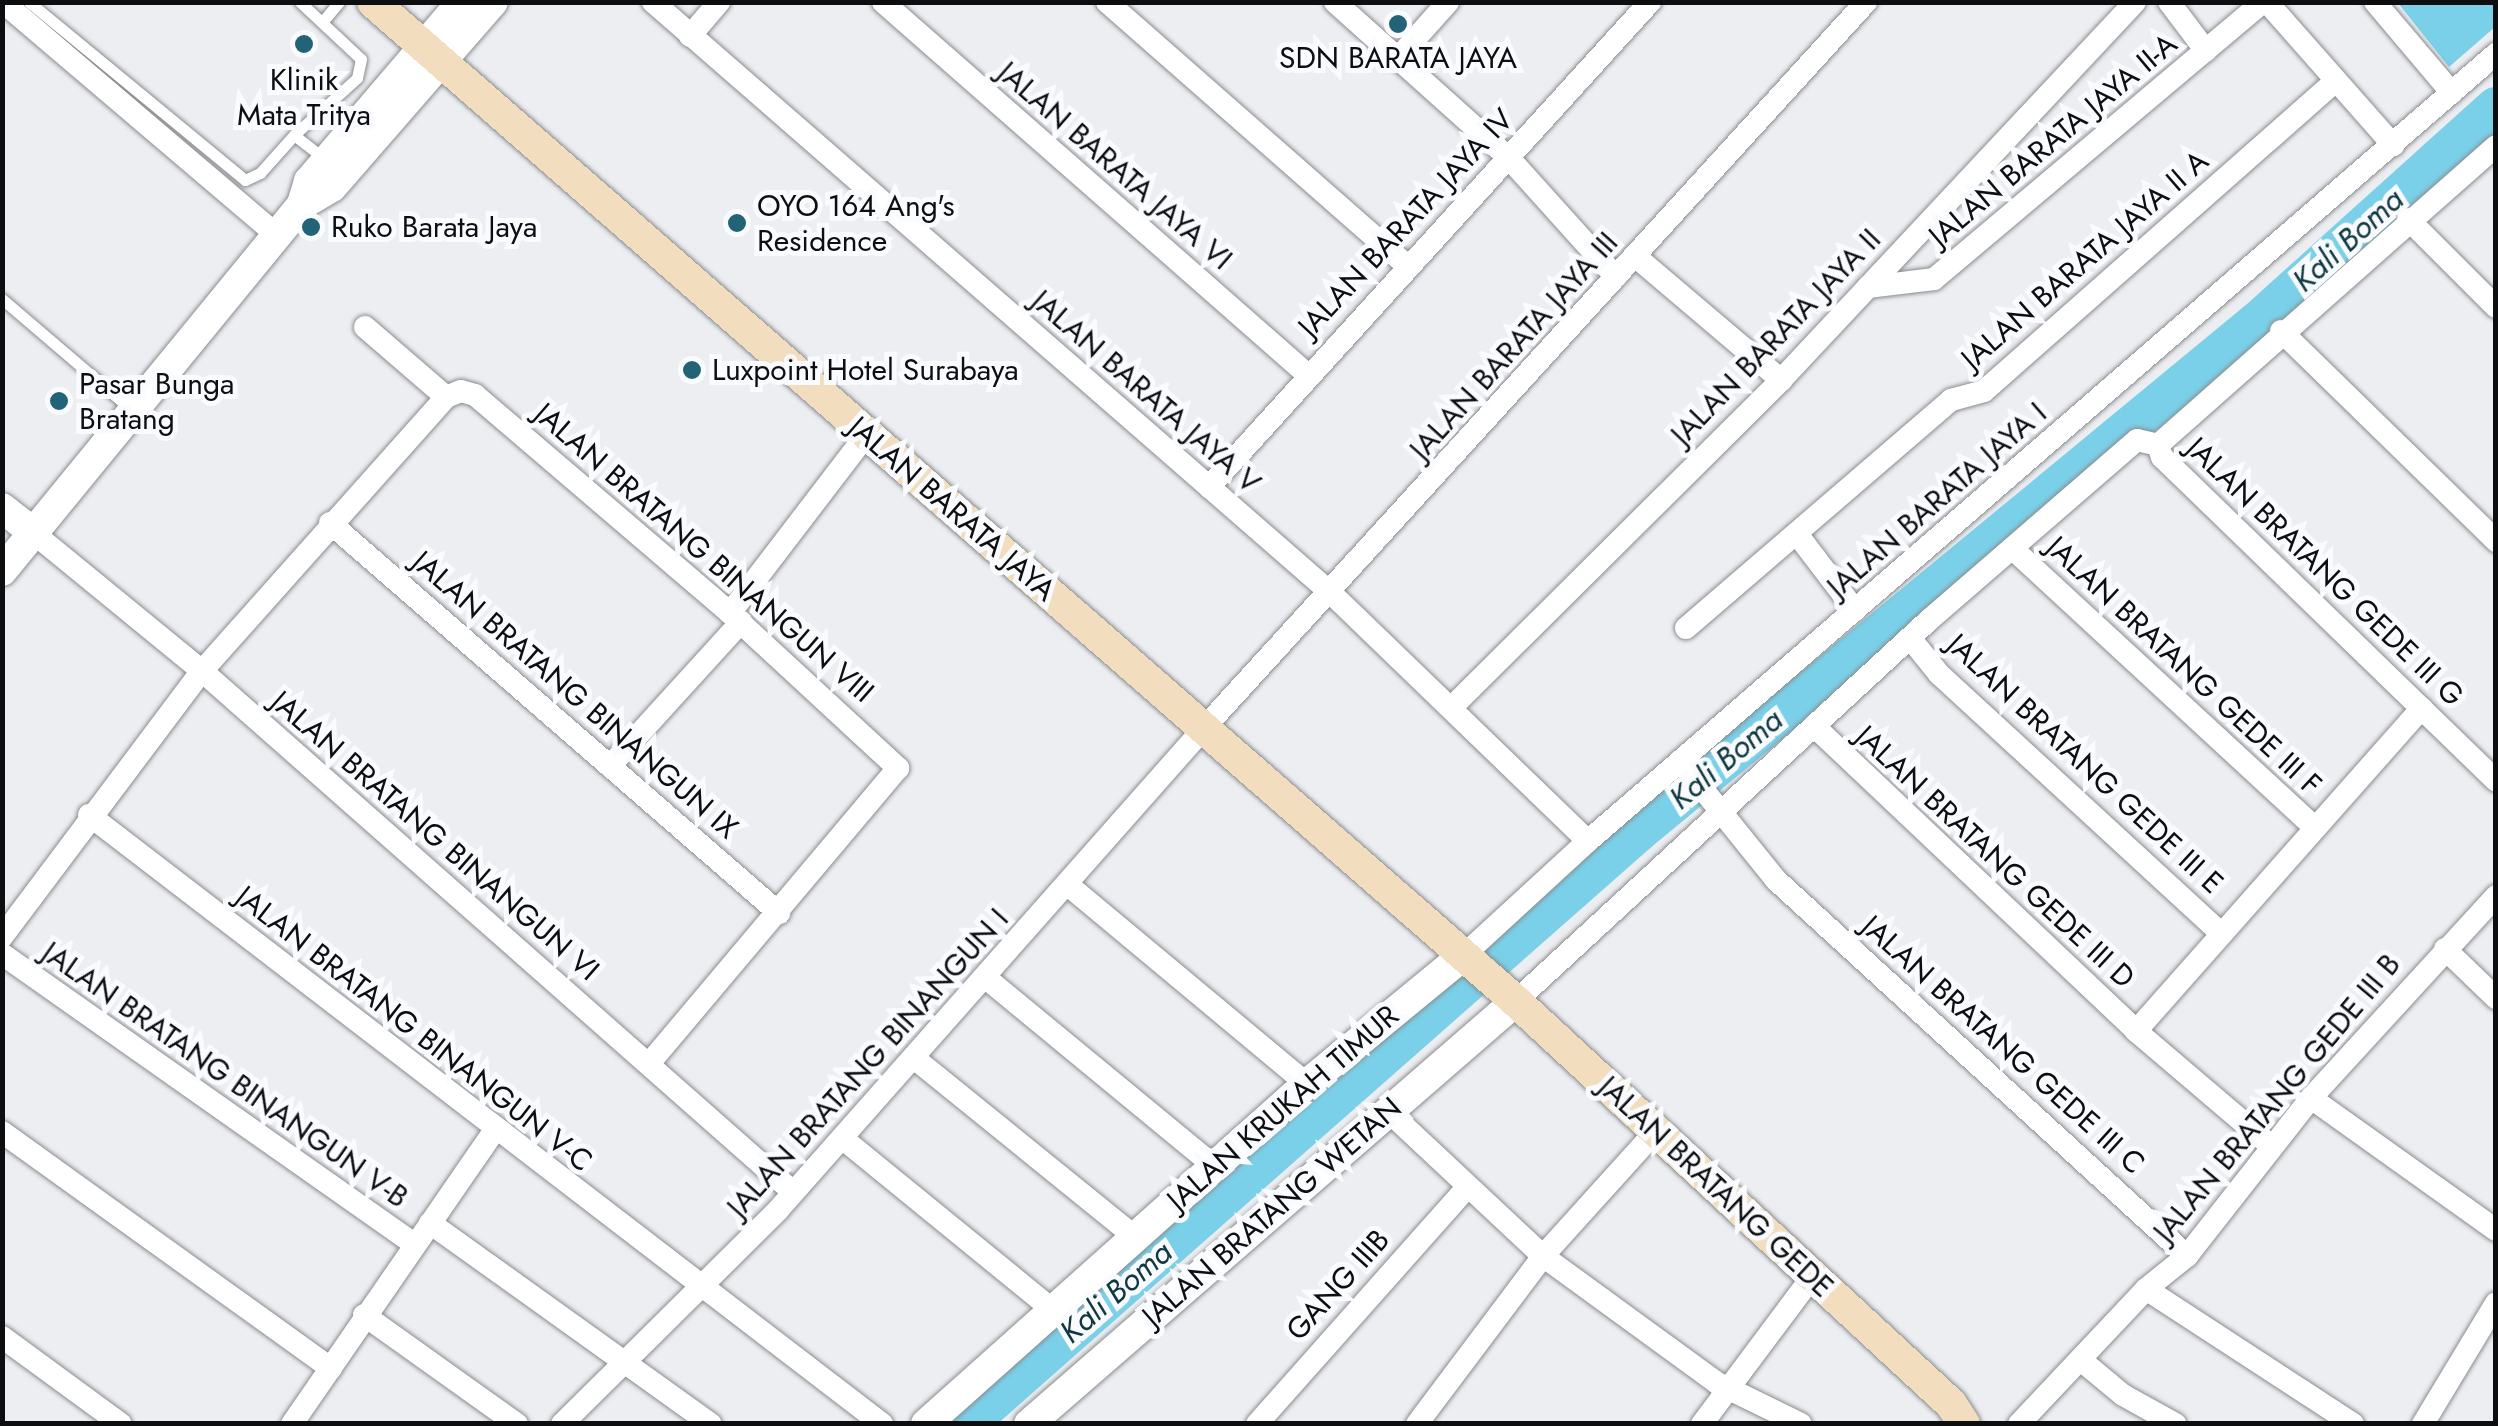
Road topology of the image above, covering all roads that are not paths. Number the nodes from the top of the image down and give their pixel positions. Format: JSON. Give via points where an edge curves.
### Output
{"nodes":[{"id":1,"x":3,"y":2,"type":"edge"},
{"id":2,"x":29,"y":2,"type":"edge"},
{"id":3,"x":300,"y":2,"type":"edge"},
{"id":4,"x":339,"y":2,"type":"edge"},
{"id":5,"x":372,"y":2,"type":"edge"},
{"id":6,"x":462,"y":2,"type":"edge"},
{"id":7,"x":494,"y":2,"type":"edge"},
{"id":8,"x":653,"y":2,"type":"edge"},
{"id":9,"x":719,"y":2,"type":"edge"},
{"id":10,"x":883,"y":2,"type":"edge"},
{"id":11,"x":1108,"y":2,"type":"edge"},
{"id":12,"x":1335,"y":2,"type":"edge"},
{"id":13,"x":1448,"y":2,"type":"edge"},
{"id":14,"x":1650,"y":2,"type":"edge"},
{"id":15,"x":1866,"y":2,"type":"edge"},
{"id":16,"x":2135,"y":2,"type":"edge"},
{"id":17,"x":2170,"y":2,"type":"edge"},
{"id":18,"x":2265,"y":2,"type":"edge"},
{"id":19,"x":2375,"y":2,"type":"edge"},
{"id":20,"x":324,"y":21,"type":"junction"},
{"id":21,"x":690,"y":36,"type":"junction"},
{"id":22,"x":2206,"y":50,"type":"junction"},
{"id":23,"x":432,"y":53,"type":"junction"},
{"id":24,"x":2496,"y":54,"type":"edge"},
{"id":25,"x":1398,"y":58,"type":"junction"},
{"id":26,"x":2336,"y":81,"type":"junction"},
{"id":27,"x":2452,"y":93,"type":"junction"},
{"id":28,"x":294,"y":135,"type":"junction"},
{"id":29,"x":2393,"y":144,"type":"junction"},
{"id":30,"x":2496,"y":146,"type":"edge"},
{"id":31,"x":1508,"y":157,"type":"junction"},
{"id":32,"x":326,"y":160,"type":"junction"},
{"id":33,"x":302,"y":204,"type":"junction"},
{"id":34,"x":2408,"y":219,"type":"junction"},
{"id":35,"x":276,"y":235,"type":"junction"},
{"id":36,"x":1635,"y":256,"type":"junction"},
{"id":37,"x":1408,"y":266,"type":"junction"},
{"id":38,"x":1616,"y":277,"type":"junction"},
{"id":39,"x":1868,"y":287,"type":"junction"},
{"id":40,"x":2,"y":300,"type":"edge"},
{"id":41,"x":2496,"y":307,"type":"edge"},
{"id":42,"x":366,"y":326,"type":"dead end"},
{"id":43,"x":2281,"y":331,"type":"junction"},
{"id":44,"x":1308,"y":375,"type":"junction"},
{"id":45,"x":1781,"y":380,"type":"junction"},
{"id":46,"x":446,"y":398,"type":"junction"},
{"id":47,"x":132,"y":410,"type":"junction"},
{"id":48,"x":867,"y":434,"type":"junction"},
{"id":49,"x":2158,"y":445,"type":"junction"},
{"id":50,"x":1208,"y":487,"type":"junction"},
{"id":51,"x":2,"y":508,"type":"edge"},
{"id":52,"x":330,"y":523,"type":"junction"},
{"id":53,"x":31,"y":530,"type":"junction"},
{"id":54,"x":1797,"y":534,"type":"junction"},
{"id":55,"x":2496,"y":542,"type":"edge"},
{"id":56,"x":2015,"y":551,"type":"junction"},
{"id":57,"x":2,"y":571,"type":"edge"},
{"id":58,"x":1330,"y":594,"type":"junction"},
{"id":59,"x":1855,"y":610,"type":"junction"},
{"id":60,"x":736,"y":618,"type":"junction"},
{"id":61,"x":1686,"y":628,"type":"dead end"},
{"id":62,"x":1910,"y":638,"type":"junction"},
{"id":63,"x":202,"y":671,"type":"junction"},
{"id":64,"x":1453,"y":706,"type":"junction"},
{"id":65,"x":2422,"y":708,"type":"junction"},
{"id":66,"x":1814,"y":726,"type":"junction"},
{"id":67,"x":1204,"y":728,"type":"junction"},
{"id":68,"x":610,"y":766,"type":"junction"},
{"id":69,"x":1685,"y":769,"type":"junction"},
{"id":70,"x":2496,"y":782,"type":"edge"},
{"id":71,"x":1714,"y":806,"type":"junction"},
{"id":72,"x":89,"y":816,"type":"junction"},
{"id":73,"x":2312,"y":825,"type":"junction"},
{"id":74,"x":1588,"y":840,"type":"junction"},
{"id":75,"x":1068,"y":885,"type":"junction"},
{"id":76,"x":2496,"y":896,"type":"edge"},
{"id":77,"x":779,"y":913,"type":"junction"},
{"id":78,"x":2221,"y":933,"type":"junction"},
{"id":79,"x":2,"y":937,"type":"edge"},
{"id":80,"x":2445,"y":949,"type":"junction"},
{"id":81,"x":2,"y":954,"type":"edge"},
{"id":82,"x":1470,"y":960,"type":"junction"},
{"id":83,"x":986,"y":978,"type":"junction"},
{"id":84,"x":1513,"y":998,"type":"junction"},
{"id":85,"x":2496,"y":998,"type":"edge"},
{"id":86,"x":2136,"y":1031,"type":"junction"},
{"id":87,"x":914,"y":1058,"type":"junction"},
{"id":88,"x":649,"y":1064,"type":"junction"},
{"id":89,"x":1307,"y":1084,"type":"junction"},
{"id":90,"x":2311,"y":1098,"type":"junction"},
{"id":91,"x":1388,"y":1110,"type":"junction"},
{"id":92,"x":495,"y":1130,"type":"junction"},
{"id":93,"x":1656,"y":1131,"type":"junction"},
{"id":94,"x":2,"y":1132,"type":"edge"},
{"id":95,"x":842,"y":1138,"type":"junction"},
{"id":96,"x":2272,"y":1146,"type":"junction"},
{"id":97,"x":1214,"y":1166,"type":"junction"},
{"id":98,"x":1466,"y":1189,"type":"junction"},
{"id":99,"x":794,"y":1192,"type":"junction"},
{"id":100,"x":430,"y":1223,"type":"junction"},
{"id":101,"x":2496,"y":1230,"type":"edge"},
{"id":102,"x":1134,"y":1237,"type":"junction"},
{"id":103,"x":414,"y":1244,"type":"junction"},
{"id":104,"x":1543,"y":1256,"type":"junction"},
{"id":105,"x":2187,"y":1256,"type":"junction"},
{"id":106,"x":1812,"y":1277,"type":"junction"},
{"id":107,"x":701,"y":1289,"type":"junction"},
{"id":108,"x":2146,"y":1289,"type":"junction"},
{"id":109,"x":2496,"y":1304,"type":"edge"},
{"id":110,"x":1053,"y":1310,"type":"junction"},
{"id":111,"x":364,"y":1315,"type":"junction"},
{"id":112,"x":2,"y":1337,"type":"edge"},
{"id":113,"x":2082,"y":1361,"type":"junction"},
{"id":114,"x":626,"y":1366,"type":"junction"},
{"id":115,"x":331,"y":1368,"type":"junction"},
{"id":116,"x":1728,"y":1390,"type":"junction"},
{"id":117,"x":121,"y":1424,"type":"edge"},
{"id":118,"x":292,"y":1424,"type":"edge"},
{"id":119,"x":518,"y":1424,"type":"edge"},
{"id":120,"x":562,"y":1424,"type":"edge"},
{"id":121,"x":711,"y":1424,"type":"edge"},
{"id":122,"x":882,"y":1424,"type":"edge"},
{"id":123,"x":926,"y":1424,"type":"edge"},
{"id":124,"x":1029,"y":1424,"type":"edge"},
{"id":125,"x":1257,"y":1424,"type":"edge"},
{"id":126,"x":1417,"y":1424,"type":"edge"},
{"id":127,"x":1702,"y":1424,"type":"edge"},
{"id":128,"x":1801,"y":1424,"type":"edge"},
{"id":129,"x":1964,"y":1424,"type":"edge"},
{"id":130,"x":2018,"y":1424,"type":"edge"},
{"id":131,"x":2175,"y":1424,"type":"edge"},
{"id":132,"x":2352,"y":1424,"type":"edge"},
{"id":133,"x":2423,"y":1424,"type":"edge"}],
"edges":[{"from":1,"to":35,"type":"street"},
{"from":2,"to":28,"type":"lane","via":[[245,180],[260,174]]},
{"from":3,"to":20,"type":"lane"},
{"from":4,"to":20,"type":"lane"},
{"from":5,"to":23,"type":"main road","name":"JALAN BARATA JAYA"},
{"from":6,"to":23,"type":"street"},
{"from":7,"to":23,"type":"street"},
{"from":8,"to":21,"type":"street","name":"JALAN BARATA JAYA V"},
{"from":9,"to":21,"type":"street"},
{"from":10,"to":44,"type":"street","name":"JALAN BARATA JAYA VI"},
{"from":11,"to":37,"type":"street"},
{"from":12,"to":25,"type":"street"},
{"from":13,"to":25,"type":"street"},
{"from":14,"to":31,"type":"street","name":"JALAN BARATA JAYA IV"},
{"from":15,"to":36,"type":"street","name":"JALAN BARATA JAYA III"},
{"from":16,"to":39,"type":"street","name":"JALAN BARATA JAYA II"},
{"from":17,"to":22,"type":"street"},
{"from":18,"to":22,"type":"street","name":"JALAN BARATA JAYA II-A"},
{"from":18,"to":26,"type":"street"},
{"from":19,"to":27,"type":"street"},
{"from":20,"to":28,"type":"lane","via":[[356,49],[357,78]]},
{"from":21,"to":50,"type":"street","name":"JALAN BARATA JAYA V"},
{"from":22,"to":39,"type":"street","name":"JALAN BARATA JAYA II-A","via":[[1934,279]]},
{"from":23,"to":32,"type":"street"},
{"from":23,"to":33,"type":"street","via":[[332,186]]},
{"from":23,"to":48,"type":"main road","name":"JALAN BARATA JAYA"},
{"from":24,"to":27,"type":"street","name":"JALAN BARATA JAYA I"},
{"from":25,"to":31,"type":"street"},
{"from":26,"to":29,"type":"street"},
{"from":26,"to":54,"type":"street","name":"JALAN BARATA JAYA II A","via":[[1984,391],[1951,400]]},
{"from":27,"to":29,"type":"street","name":"JALAN BARATA JAYA I"},
{"from":28,"to":32,"type":"lane"},
{"from":29,"to":59,"type":"street","name":"JALAN BARATA JAYA I"},
{"from":30,"to":34,"type":"street"},
{"from":31,"to":37,"type":"street","name":"JALAN BARATA JAYA IV"},
{"from":31,"to":38,"type":"street"},
{"from":32,"to":33,"type":"street"},
{"from":33,"to":35,"type":"street"},
{"from":34,"to":41,"type":"street"},
{"from":34,"to":43,"type":"street"},
{"from":35,"to":47,"type":"street"},
{"from":36,"to":38,"type":"street","name":"JALAN BARATA JAYA III"},
{"from":36,"to":45,"type":"street"},
{"from":37,"to":44,"type":"street","name":"JALAN BARATA JAYA IV"},
{"from":38,"to":58,"type":"street","name":"JALAN BARATA JAYA III"},
{"from":39,"to":45,"type":"street","name":"JALAN BARATA JAYA II"},
{"from":40,"to":47,"type":"lane"},
{"from":42,"to":46,"type":"street"},
{"from":43,"to":49,"type":"street"},
{"from":43,"to":55,"type":"street"},
{"from":44,"to":50,"type":"street","name":"JALAN BARATA JAYA IV"},
{"from":45,"to":64,"type":"street","name":"JALAN BARATA JAYA II"},
{"from":46,"to":52,"type":"street"},
{"from":46,"to":60,"type":"street","name":"JALAN BRATANG BINANGUN VIII","via":[[461,390],[475,395]]},
{"from":47,"to":53,"type":"street"},
{"from":48,"to":60,"type":"street"},
{"from":48,"to":67,"type":"main road","name":"JALAN BARATA JAYA"},
{"from":49,"to":56,"type":"street","via":[[2137,440]]},
{"from":49,"to":65,"type":"street","name":"JALAN BRATANG GEDE III G","via":[[2162,458]]},
{"from":50,"to":58,"type":"street","name":"JALAN BARATA JAYA V"},
{"from":51,"to":53,"type":"street"},
{"from":52,"to":63,"type":"street"},
{"from":52,"to":68,"type":"street","name":"JALAN BRATANG BINANGUN IX"},
{"from":53,"to":57,"type":"street"},
{"from":53,"to":63,"type":"street","name":"JALAN BRATANG BINANGUN VI"},
{"from":54,"to":59,"type":"street"},
{"from":54,"to":61,"type":"street","name":"JALAN BARATA JAYA II A"},
{"from":56,"to":62,"type":"street"},
{"from":56,"to":73,"type":"street","name":"JALAN BRATANG GEDE III F"},
{"from":58,"to":64,"type":"street","name":"JALAN BARATA JAYA V"},
{"from":58,"to":67,"type":"street","name":"JALAN BARATA JAYA III"},
{"from":59,"to":69,"type":"street","name":"JALAN BARATA JAYA I"},
{"from":60,"to":68,"type":"street"},
{"from":60,"to":77,"type":"street","name":"JALAN BRATANG BINANGUN VIII","via":[[898,768]]},
{"from":62,"to":66,"type":"street"},
{"from":62,"to":78,"type":"street","name":"JALAN BRATANG GEDE III E","via":[[1940,674]]},
{"from":63,"to":72,"type":"street"},
{"from":63,"to":88,"type":"street","name":"JALAN BRATANG BINANGUN VI"},
{"from":64,"to":74,"type":"street","name":"JALAN BARATA JAYA V"},
{"from":65,"to":70,"type":"street","name":"JALAN BRATANG GEDE III G"},
{"from":65,"to":73,"type":"street","name":"JALAN BRATANG GEDE III D"},
{"from":66,"to":71,"type":"street"},
{"from":66,"to":86,"type":"street","name":"JALAN BRATANG GEDE III D"},
{"from":67,"to":75,"type":"street","name":"JALAN BRATANG BINANGUN I"},
{"from":67,"to":82,"type":"main road","name":"JALAN BARATA JAYA"},
{"from":68,"to":77,"type":"street","name":"JALAN BRATANG BINANGUN IX"},
{"from":69,"to":71,"type":"street","name":"JALAN BRATANG GEDE III C"},
{"from":69,"to":74,"type":"street","name":"JALAN BARATA JAYA I"},
{"from":71,"to":84,"type":"street"},
{"from":71,"to":105,"type":"street","name":"JALAN BRATANG GEDE III C","via":[[1776,880]]},
{"from":72,"to":79,"type":"street"},
{"from":72,"to":92,"type":"street","name":"JALAN BRATANG BINANGUN V-C"},
{"from":73,"to":78,"type":"street","name":"JALAN BRATANG GEDE III D"},
{"from":74,"to":82,"type":"street","name":"JALAN BARATA JAYA I"},
{"from":75,"to":83,"type":"street","name":"JALAN BRATANG BINANGUN I"},
{"from":75,"to":89,"type":"street"},
{"from":76,"to":80,"type":"street","name":"JALAN BRATANG GEDE III B"},
{"from":77,"to":88,"type":"street","name":"JALAN BRATANG BINANGUN VIII"},
{"from":78,"to":86,"type":"street","name":"JALAN BRATANG GEDE III D"},
{"from":80,"to":85,"type":"street"},
{"from":80,"to":90,"type":"street","name":"JALAN BRATANG GEDE III B"},
{"from":81,"to":103,"type":"street","name":"JALAN BRATANG BINANGUN V-B"},
{"from":82,"to":84,"type":"main road","name":"JALAN BRATANG GEDE"},
{"from":82,"to":89,"type":"street","name":"JALAN KRUKAH TIMUR"},
{"from":83,"to":87,"type":"street","name":"JALAN BRATANG BINANGUN I"},
{"from":83,"to":97,"type":"street"},
{"from":84,"to":91,"type":"street","name":"JALAN BRATANG WETAN"},
{"from":84,"to":93,"type":"main road","name":"JALAN BRATANG GEDE"},
{"from":86,"to":96,"type":"street","name":"JALAN BRATANG GEDE III D"},
{"from":87,"to":95,"type":"street","name":"JALAN BRATANG BINANGUN I"},
{"from":87,"to":102,"type":"street"},
{"from":88,"to":99,"type":"street","name":"JALAN BRATANG BINANGUN VI"},
{"from":89,"to":97,"type":"street","name":"JALAN KRUKAH TIMUR"},
{"from":90,"to":96,"type":"street","name":"JALAN BRATANG GEDE III B"},
{"from":90,"to":101,"type":"street"},
{"from":91,"to":98,"type":"street"},
{"from":91,"to":124,"type":"street","name":"JALAN BRATANG WETAN"},
{"from":92,"to":100,"type":"street"},
{"from":92,"to":107,"type":"street","name":"JALAN BRATANG BINANGUN V-C"},
{"from":93,"to":104,"type":"street"},
{"from":93,"to":106,"type":"main road","name":"JALAN BRATANG GEDE"},
{"from":94,"to":115,"type":"street"},
{"from":95,"to":99,"type":"street","name":"JALAN BRATANG BINANGUN I"},
{"from":95,"to":110,"type":"street"},
{"from":96,"to":105,"type":"street","name":"JALAN BRATANG GEDE III B"},
{"from":97,"to":102,"type":"street","name":"JALAN KRUKAH TIMUR"},
{"from":98,"to":104,"type":"street"},
{"from":98,"to":125,"type":"street","name":"GANG IIIB"},
{"from":99,"to":107,"type":"street","name":"JALAN BRATANG BINANGUN I"},
{"from":100,"to":103,"type":"street"},
{"from":100,"to":114,"type":"street","name":"JALAN BRATANG BINANGUN V-B"},
{"from":102,"to":110,"type":"street","name":"JALAN KRUKAH TIMUR"},
{"from":103,"to":111,"type":"street"},
{"from":104,"to":116,"type":"street"},
{"from":104,"to":126,"type":"street"},
{"from":105,"to":108,"type":"street","name":"JALAN BRATANG GEDE III B"},
{"from":106,"to":116,"type":"street"},
{"from":106,"to":129,"type":"main road","name":"JALAN BRATANG GEDE"},
{"from":107,"to":114,"type":"street","name":"JALAN BRATANG BINANGUN I"},
{"from":107,"to":122,"type":"street","name":"JALAN BRATANG BINANGUN V-C"},
{"from":108,"to":113,"type":"street","name":"JALAN BRATANG GEDE III B"},
{"from":108,"to":132,"type":"street"},
{"from":109,"to":133,"type":"street"},
{"from":110,"to":123,"type":"street","name":"JALAN KRUKAH TIMUR"},
{"from":111,"to":115,"type":"street"},
{"from":111,"to":119,"type":"street"},
{"from":112,"to":117,"type":"street"},
{"from":113,"to":130,"type":"street","name":"JALAN BRATANG GEDE III B"},
{"from":113,"to":131,"type":"street","via":[[2122,1396]]},
{"from":114,"to":120,"type":"street","name":"JALAN BRATANG BINANGUN I"},
{"from":114,"to":121,"type":"street","name":"JALAN BRATANG BINANGUN V-B"},
{"from":115,"to":118,"type":"street"},
{"from":116,"to":127,"type":"street"},
{"from":116,"to":128,"type":"street"}]}
